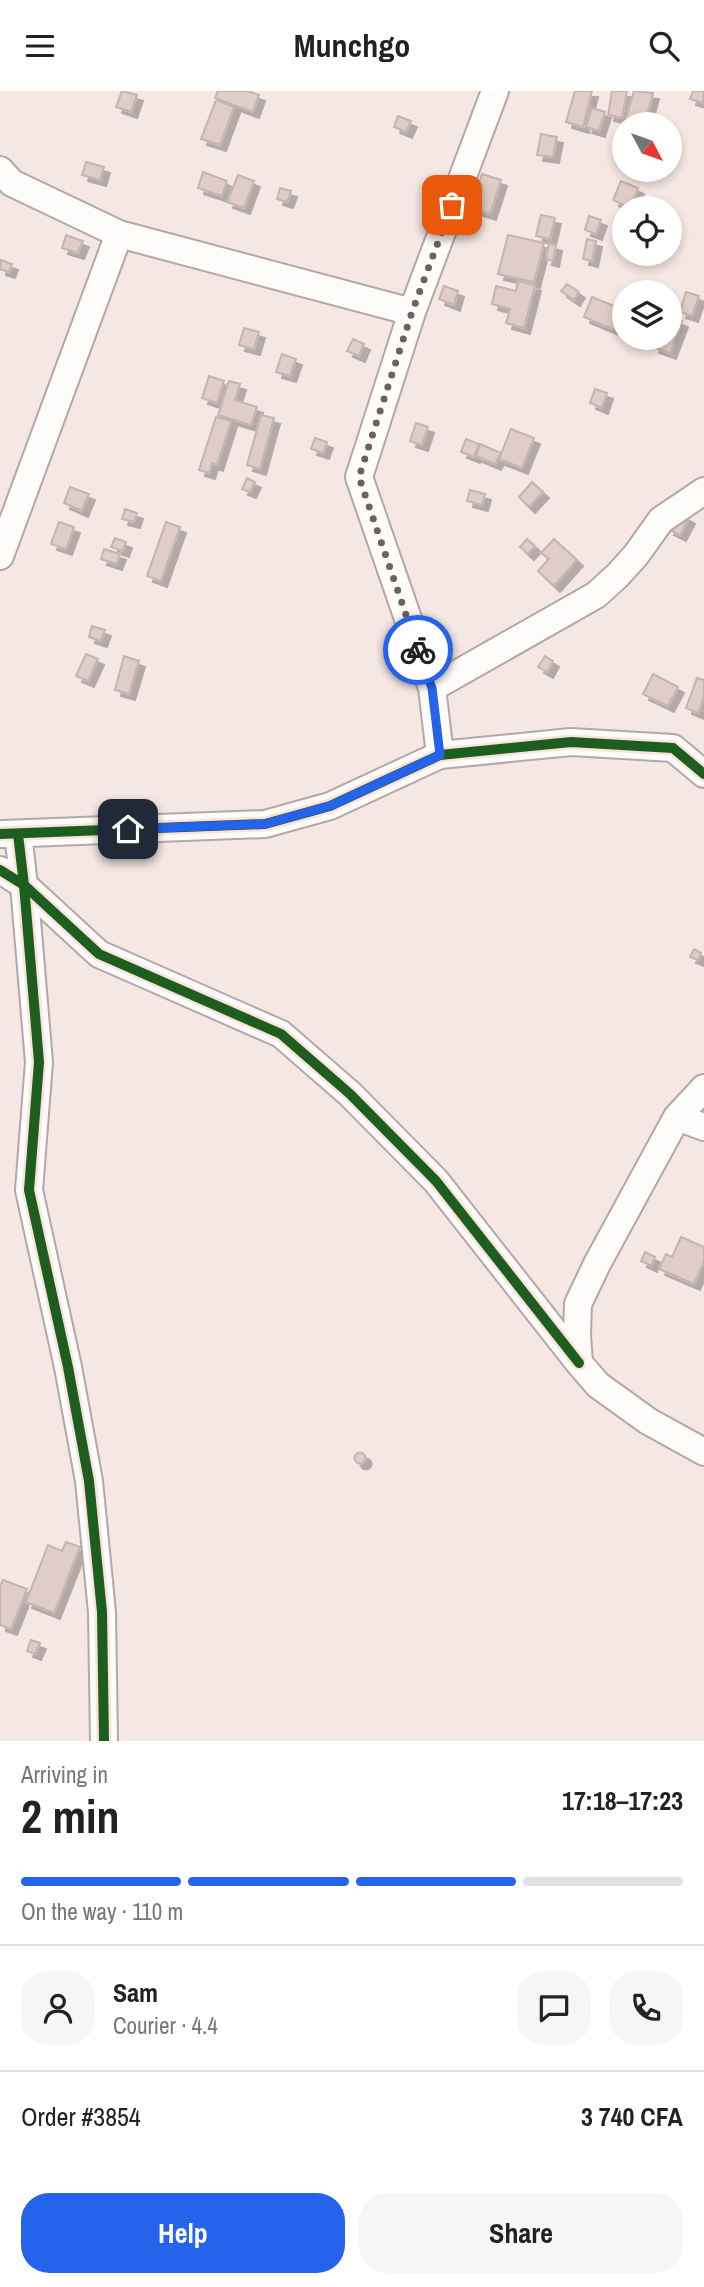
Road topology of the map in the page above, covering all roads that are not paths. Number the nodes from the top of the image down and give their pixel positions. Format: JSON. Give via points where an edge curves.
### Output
{"nodes":[{"id":1,"x":495,"y":91,"type":"edge"},
{"id":2,"x":0,"y":170,"type":"edge"},
{"id":3,"x":119,"y":234,"type":"junction"},
{"id":4,"x":412,"y":312,"type":"junction"},
{"id":5,"x":704,"y":491,"type":"edge"},
{"id":6,"x":0,"y":556,"type":"edge"},
{"id":7,"x":432,"y":688,"type":"junction"},
{"id":8,"x":440,"y":755,"type":"junction"},
{"id":9,"x":704,"y":774,"type":"edge"},
{"id":10,"x":9,"y":834,"type":"edge"},
{"id":11,"x":0,"y":870,"type":"edge"},
{"id":12,"x":24,"y":884,"type":"junction"},
{"id":13,"x":704,"y":1088,"type":"edge"},
{"id":14,"x":677,"y":1117,"type":"junction"},
{"id":15,"x":704,"y":1127,"type":"edge"},
{"id":16,"x":579,"y":1363,"type":"junction"},
{"id":17,"x":704,"y":1452,"type":"edge"},
{"id":18,"x":104,"y":1741,"type":"edge"}],
"edges":[{"from":1,"to":4,"type":"street"},
{"from":2,"to":3,"type":"street","via":[[12,183]]},
{"from":3,"to":4,"type":"street"},
{"from":3,"to":6,"type":"street"},
{"from":4,"to":7,"type":"street","via":[[359,477]]},
{"from":5,"to":7,"type":"street","via":[[661,520],[596,595]]},
{"from":7,"to":8,"type":"street"},
{"from":8,"to":9,"type":"street","via":[[571,742],[673,748]]},
{"from":8,"to":10,"type":"street","via":[[330,806],[265,824]]},
{"from":10,"to":12,"type":"street"},
{"from":11,"to":12,"type":"street"},
{"from":12,"to":16,"type":"street","via":[[99,954],[281,1034],[350,1094],[436,1181]]},
{"from":12,"to":18,"type":"street","via":[[39,1062],[29,1190],[89,1481],[102,1612]]},
{"from":13,"to":14,"type":"street"},
{"from":14,"to":15,"type":"street"},
{"from":14,"to":16,"type":"street","via":[[578,1304]]},
{"from":16,"to":17,"type":"street","via":[[598,1385],[628,1407]]}]}
